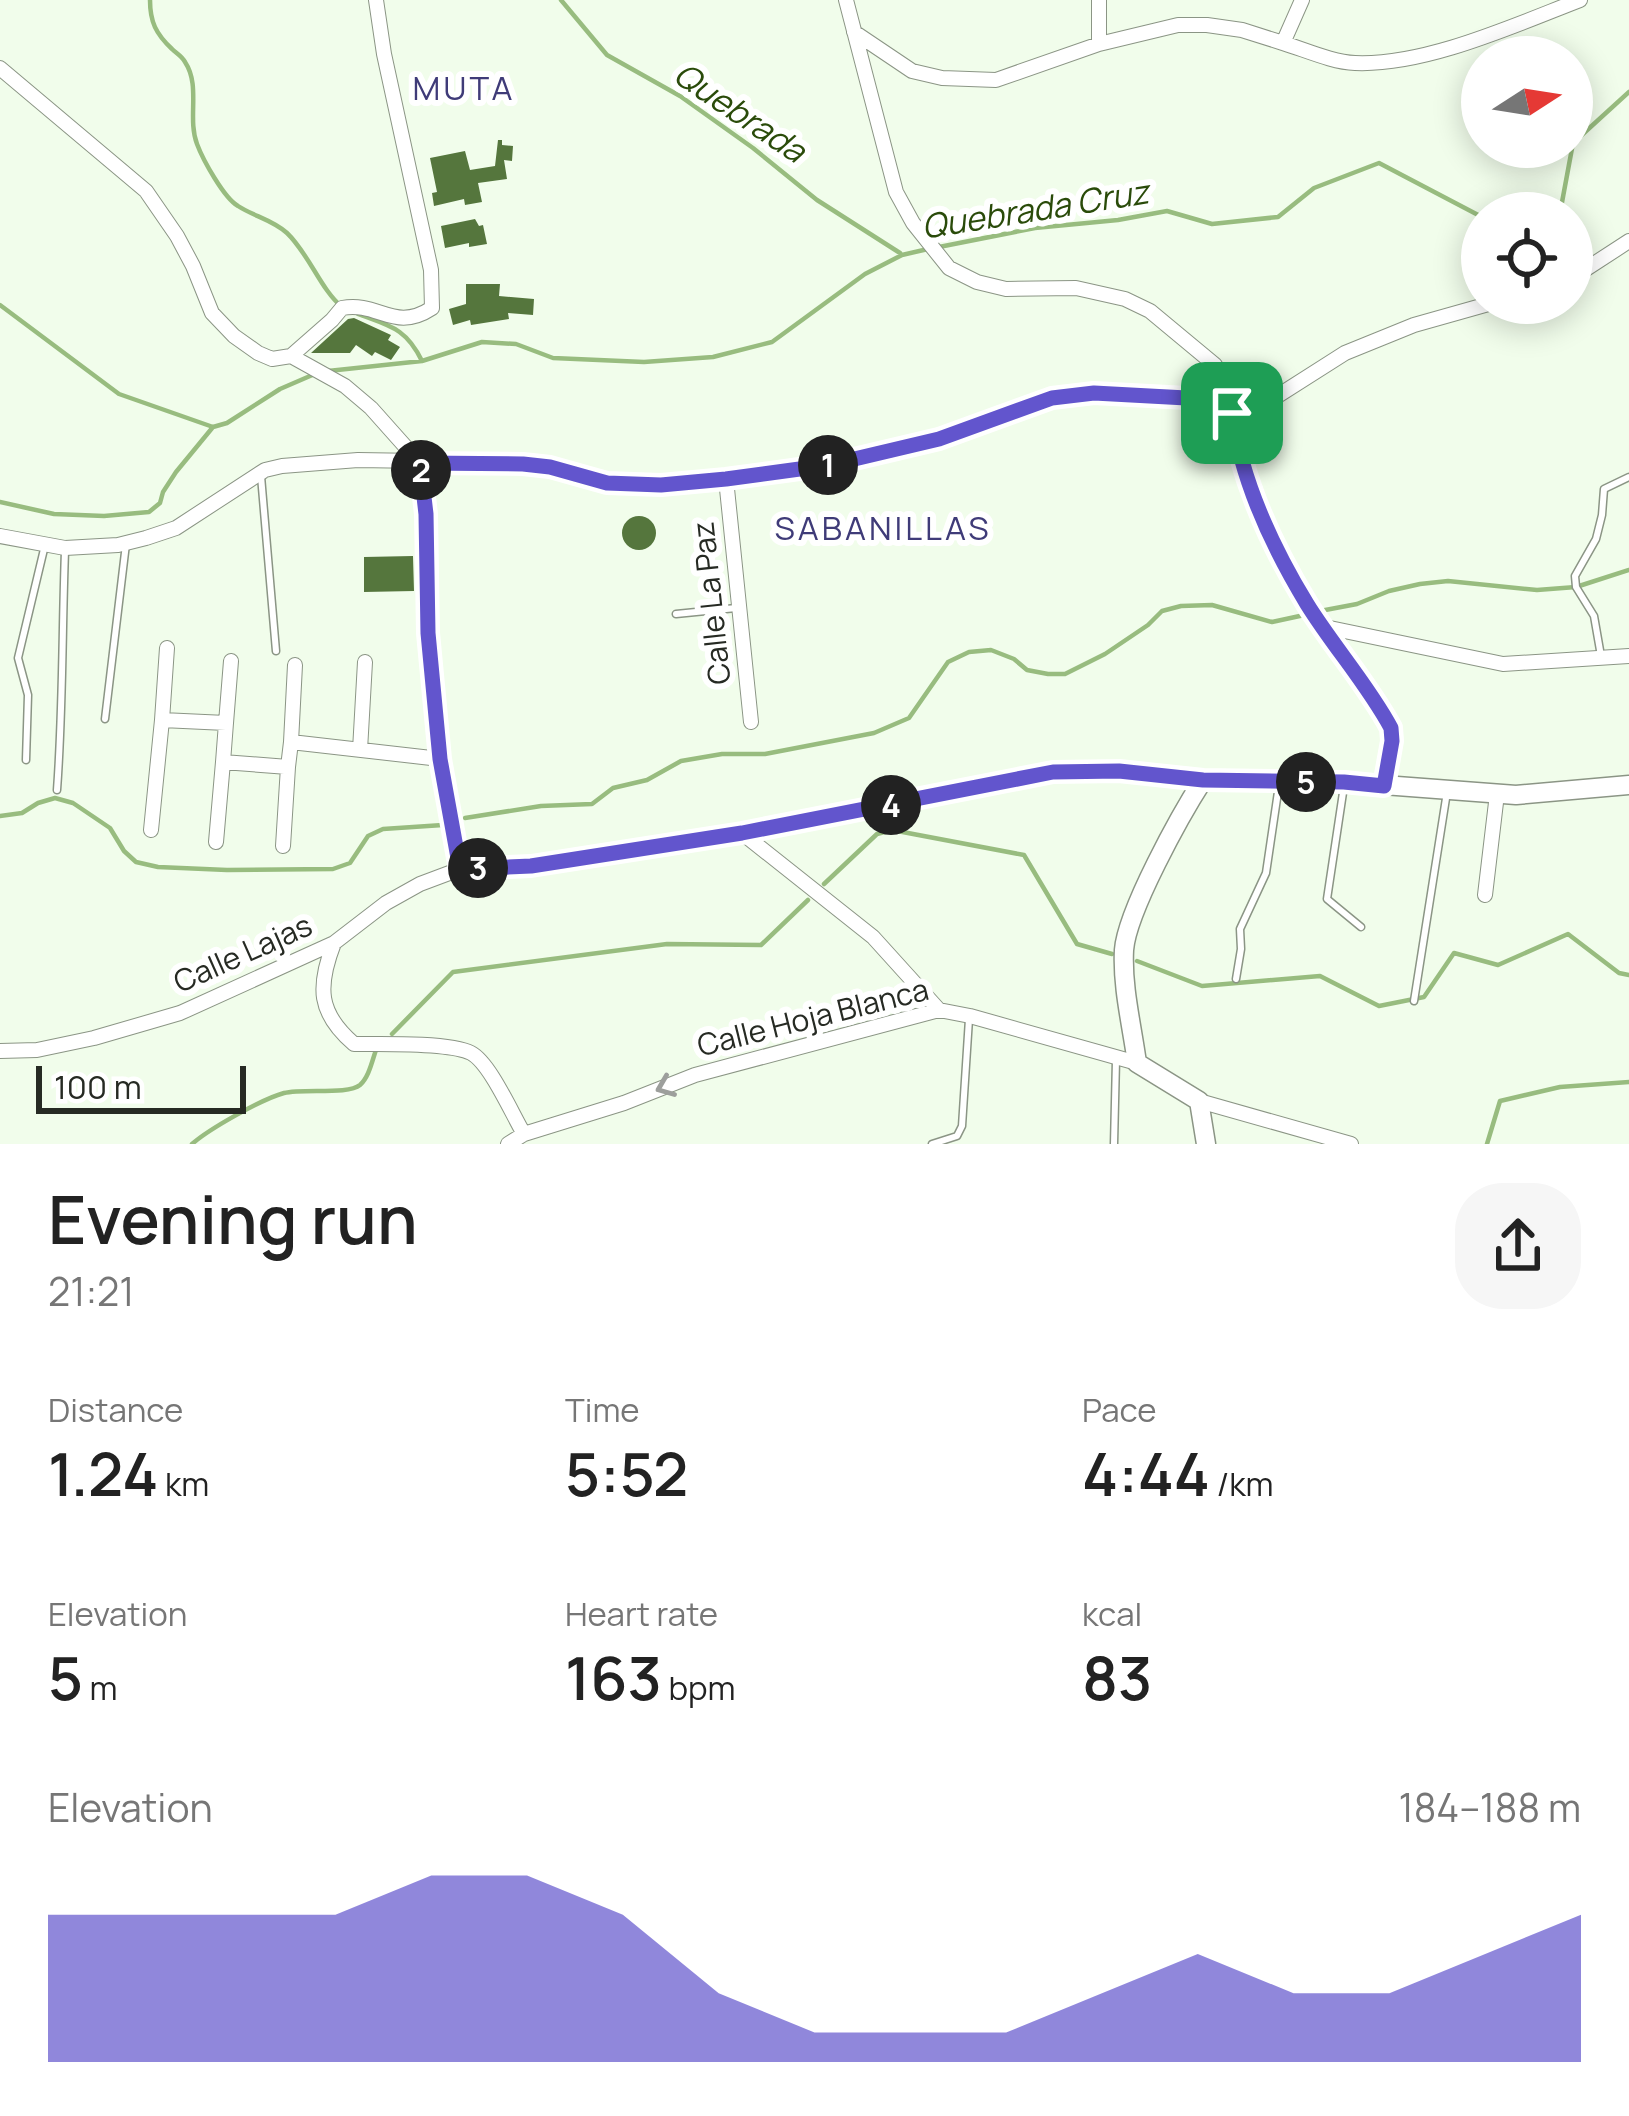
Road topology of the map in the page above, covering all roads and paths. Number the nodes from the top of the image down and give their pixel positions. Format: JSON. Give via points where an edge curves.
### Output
{"nodes":[{"id":1,"x":376,"y":0,"type":"edge"},
{"id":2,"x":846,"y":0,"type":"edge"},
{"id":3,"x":1099,"y":0,"type":"edge"},
{"id":4,"x":1302,"y":0,"type":"edge"},
{"id":5,"x":1580,"y":0,"type":"edge"},
{"id":6,"x":854,"y":32,"type":"junction"},
{"id":7,"x":1283,"y":43,"type":"junction"},
{"id":8,"x":1099,"y":44,"type":"junction"},
{"id":9,"x":0,"y":68,"type":"edge"},
{"id":10,"x":1629,"y":241,"type":"edge"},
{"id":11,"x":1593,"y":264,"type":"edge"},
{"id":12,"x":1461,"y":312,"type":"edge"},
{"id":13,"x":291,"y":356,"type":"junction"},
{"id":14,"x":1232,"y":413,"type":"junction"},
{"id":15,"x":420,"y":463,"type":"junction"},
{"id":16,"x":261,"y":473,"type":"junction"},
{"id":17,"x":1629,"y":477,"type":"edge"},
{"id":18,"x":726,"y":479,"type":"junction"},
{"id":19,"x":0,"y":536,"type":"edge"},
{"id":20,"x":126,"y":543,"type":"junction"},
{"id":21,"x":45,"y":545,"type":"junction"},
{"id":22,"x":65,"y":548,"type":"junction"},
{"id":23,"x":740,"y":608,"type":"junction"},
{"id":24,"x":676,"y":614,"type":"dead end"},
{"id":25,"x":1324,"y":627,"type":"junction"},
{"id":26,"x":167,"y":648,"type":"dead end"},
{"id":27,"x":276,"y":651,"type":"dead end"},
{"id":28,"x":1629,"y":656,"type":"edge"},
{"id":29,"x":1602,"y":659,"type":"junction"},
{"id":30,"x":231,"y":662,"type":"dead end"},
{"id":31,"x":365,"y":662,"type":"dead end"},
{"id":32,"x":295,"y":665,"type":"dead end"},
{"id":33,"x":105,"y":719,"type":"dead end"},
{"id":34,"x":162,"y":720,"type":"junction"},
{"id":35,"x":751,"y":722,"type":"dead end"},
{"id":36,"x":226,"y":723,"type":"junction"},
{"id":37,"x":291,"y":742,"type":"junction"},
{"id":38,"x":360,"y":750,"type":"junction"},
{"id":39,"x":440,"y":759,"type":"junction"},
{"id":40,"x":26,"y":760,"type":"dead end"},
{"id":41,"x":223,"y":762,"type":"junction"},
{"id":42,"x":288,"y":767,"type":"junction"},
{"id":43,"x":1203,"y":780,"type":"junction"},
{"id":44,"x":1279,"y":781,"type":"junction"},
{"id":45,"x":1344,"y":782,"type":"junction"},
{"id":46,"x":1629,"y":784,"type":"edge"},
{"id":47,"x":1384,"y":786,"type":"junction"},
{"id":48,"x":57,"y":790,"type":"dead end"},
{"id":49,"x":1447,"y":792,"type":"junction"},
{"id":50,"x":1497,"y":794,"type":"junction"},
{"id":51,"x":151,"y":830,"type":"dead end"},
{"id":52,"x":742,"y":833,"type":"junction"},
{"id":53,"x":216,"y":842,"type":"dead end"},
{"id":54,"x":283,"y":846,"type":"dead end"},
{"id":55,"x":460,"y":869,"type":"junction"},
{"id":56,"x":1485,"y":896,"type":"dead end"},
{"id":57,"x":1361,"y":927,"type":"dead end"},
{"id":58,"x":334,"y":944,"type":"junction"},
{"id":59,"x":1236,"y":979,"type":"dead end"},
{"id":60,"x":1414,"y":1001,"type":"dead end"},
{"id":61,"x":939,"y":1010,"type":"junction"},
{"id":62,"x":970,"y":1016,"type":"junction"},
{"id":63,"x":0,"y":1051,"type":"edge"},
{"id":64,"x":1116,"y":1057,"type":"junction"},
{"id":65,"x":1137,"y":1063,"type":"junction"},
{"id":66,"x":1199,"y":1101,"type":"junction"},
{"id":67,"x":524,"y":1139,"type":"edge"},
{"id":68,"x":508,"y":1144,"type":"edge"},
{"id":69,"x":932,"y":1144,"type":"edge"},
{"id":70,"x":1114,"y":1144,"type":"edge"},
{"id":71,"x":1206,"y":1144,"type":"edge"},
{"id":72,"x":1352,"y":1144,"type":"edge"}],
"edges":[{"from":1,"to":13,"type":"street","via":[[432,308],[416,319],[340,310]]},
{"from":2,"to":6,"type":"street"},
{"from":3,"to":8,"type":"street"},
{"from":4,"to":7,"type":"street"},
{"from":5,"to":7,"type":"street","via":[[1447,49],[1381,62],[1352,64]]},
{"from":6,"to":8,"type":"street","via":[[912,71],[960,79],[996,80]]},
{"from":6,"to":14,"type":"street","via":[[896,191],[950,268],[1006,289],[1076,288],[1150,311],[1215,365]]},
{"from":7,"to":8,"type":"street","via":[[1178,25]]},
{"from":9,"to":13,"type":"street","via":[[146,191],[212,313],[234,336],[257,353]]},
{"from":10,"to":11,"type":"street"},
{"from":12,"to":14,"type":"street","via":[[1345,353],[1257,409]]},
{"from":13,"to":15,"type":"street","via":[[345,386]]},
{"from":14,"to":18,"type":"street","via":[[1205,399],[1052,398],[939,439]]},
{"from":14,"to":25,"type":"street","via":[[1263,515]]},
{"from":15,"to":16,"type":"street","via":[[358,460]]},
{"from":15,"to":18,"type":"street","via":[[523,464],[607,483]]},
{"from":15,"to":39,"type":"street"},
{"from":16,"to":20,"type":"street","via":[[176,527]]},
{"from":16,"to":27,"type":"lane"},
{"from":17,"to":29,"type":"lane","via":[[1604,489],[1596,538],[1575,576]]},
{"from":18,"to":23,"type":"street","name":"Calle La Paz"},
{"from":19,"to":21,"type":"street"},
{"from":20,"to":22,"type":"street"},
{"from":20,"to":33,"type":"lane"},
{"from":21,"to":22,"type":"street"},
{"from":21,"to":40,"type":"lane","via":[[18,658],[28,695]]},
{"from":22,"to":48,"type":"lane"},
{"from":23,"to":24,"type":"lane"},
{"from":23,"to":35,"type":"street","name":"Calle La Paz"},
{"from":25,"to":29,"type":"street","via":[[1503,664]]},
{"from":25,"to":47,"type":"street","via":[[1391,728]]},
{"from":26,"to":34,"type":"street"},
{"from":28,"to":29,"type":"street"},
{"from":30,"to":36,"type":"street"},
{"from":31,"to":38,"type":"street"},
{"from":32,"to":37,"type":"street"},
{"from":34,"to":36,"type":"street"},
{"from":34,"to":51,"type":"street"},
{"from":36,"to":41,"type":"street"},
{"from":37,"to":38,"type":"street"},
{"from":37,"to":42,"type":"street"},
{"from":38,"to":39,"type":"street"},
{"from":39,"to":55,"type":"street"},
{"from":41,"to":42,"type":"street"},
{"from":41,"to":53,"type":"street"},
{"from":42,"to":54,"type":"street"},
{"from":43,"to":44,"type":"main road"},
{"from":43,"to":52,"type":"street","name":"Calle Lajas","via":[[1053,772]]},
{"from":43,"to":65,"type":"main road","via":[[1124,946]]},
{"from":44,"to":45,"type":"main road"},
{"from":44,"to":59,"type":"lane","via":[[1266,873],[1240,929]]},
{"from":45,"to":47,"type":"main road"},
{"from":45,"to":57,"type":"lane","via":[[1327,899]]},
{"from":46,"to":50,"type":"main road"},
{"from":47,"to":49,"type":"main road"},
{"from":49,"to":50,"type":"main road"},
{"from":49,"to":60,"type":"lane"},
{"from":50,"to":56,"type":"street"},
{"from":52,"to":55,"type":"street","name":"Calle Lajas","via":[[531,866]]},
{"from":52,"to":61,"type":"street","via":[[873,937]]},
{"from":55,"to":58,"type":"street","name":"Calle Lajas","via":[[386,903]]},
{"from":58,"to":63,"type":"street","name":"Calle Lajas","via":[[180,1012],[94,1038]]},
{"from":58,"to":67,"type":"street","via":[[324,991],[337,1029],[353,1044],[471,1053],[494,1078]]},
{"from":61,"to":62,"type":"street","name":"Calle Hoja Blanca"},
{"from":61,"to":67,"type":"street","name":"Calle Hoja Blanca","one_way":true,"via":[[695,1075]]},
{"from":62,"to":64,"type":"street","name":"Calle Hoja Blanca"},
{"from":62,"to":69,"type":"lane","via":[[962,1126],[957,1136]]},
{"from":64,"to":65,"type":"street","name":"Calle Hoja Blanca"},
{"from":64,"to":70,"type":"lane"},
{"from":65,"to":66,"type":"main road"},
{"from":66,"to":71,"type":"main road"},
{"from":66,"to":72,"type":"street"},
{"from":67,"to":68,"type":"street","name":"Calle Hoja Blanca"}]}
